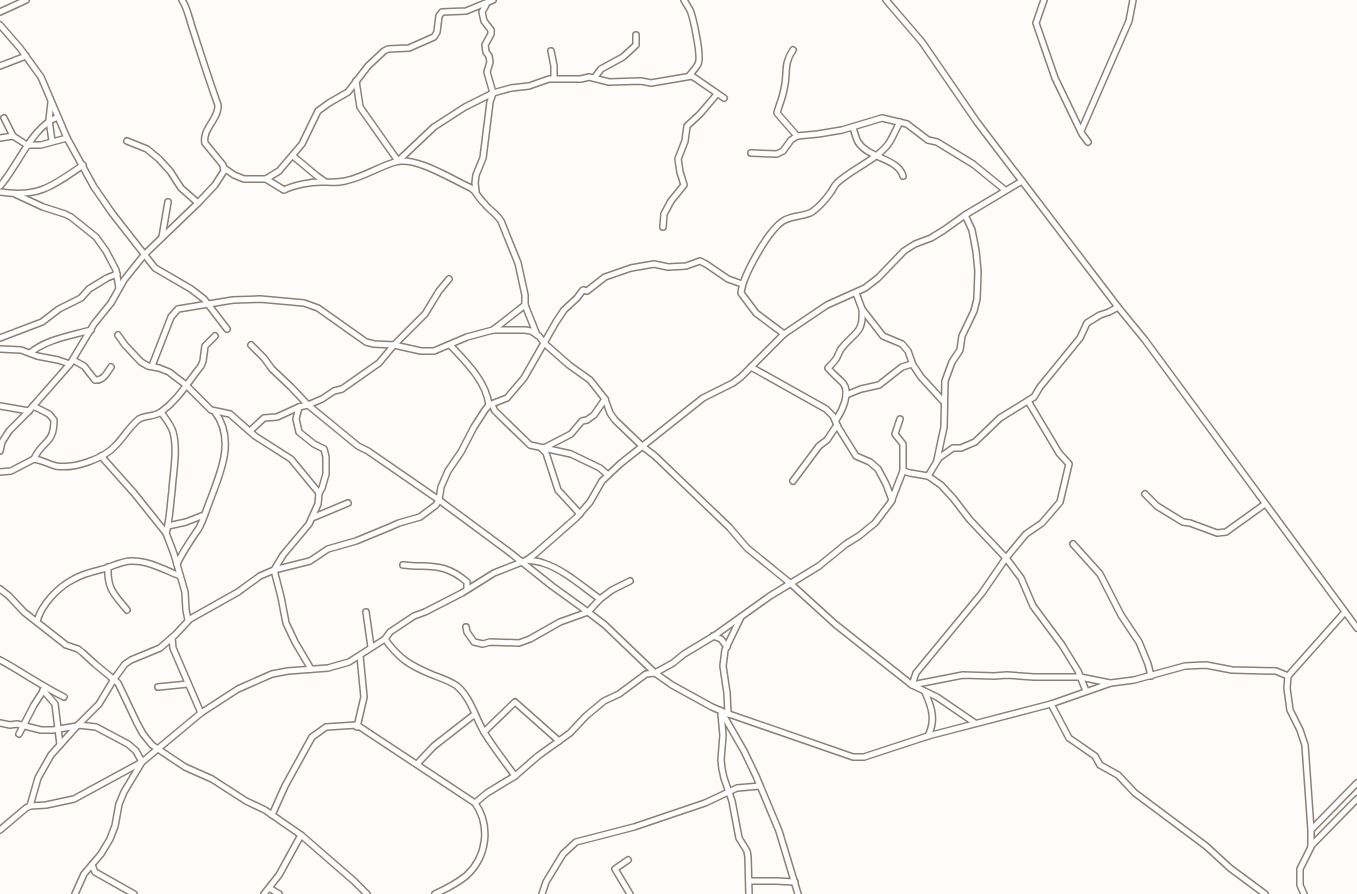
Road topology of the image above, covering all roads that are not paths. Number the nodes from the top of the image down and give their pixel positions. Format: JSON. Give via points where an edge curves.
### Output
{"nodes":[{"id":1,"x":26,"y":0,"type":"edge"},
{"id":2,"x":182,"y":0,"type":"edge"},
{"id":3,"x":493,"y":0,"type":"edge"},
{"id":4,"x":684,"y":0,"type":"edge"},
{"id":5,"x":886,"y":0,"type":"edge"},
{"id":6,"x":1044,"y":0,"type":"edge"},
{"id":7,"x":1133,"y":0,"type":"edge"},
{"id":8,"x":487,"y":3,"type":"junction"},
{"id":9,"x":0,"y":12,"type":"edge"},
{"id":10,"x":0,"y":24,"type":"edge"},
{"id":11,"x":636,"y":35,"type":"dead end"},
{"id":12,"x":793,"y":50,"type":"dead end"},
{"id":13,"x":551,"y":51,"type":"dead end"},
{"id":14,"x":26,"y":56,"type":"junction"},
{"id":15,"x":0,"y":66,"type":"edge"},
{"id":16,"x":688,"y":76,"type":"junction"},
{"id":17,"x":594,"y":77,"type":"junction"},
{"id":18,"x":554,"y":78,"type":"junction"},
{"id":19,"x":356,"y":81,"type":"junction"},
{"id":20,"x":492,"y":93,"type":"junction"},
{"id":21,"x":717,"y":94,"type":"junction"},
{"id":22,"x":724,"y":98,"type":"dead end"},
{"id":23,"x":52,"y":100,"type":"junction"},
{"id":24,"x":58,"y":117,"type":"junction"},
{"id":25,"x":4,"y":118,"type":"dead end"},
{"id":26,"x":49,"y":120,"type":"junction"},
{"id":27,"x":900,"y":122,"type":"junction"},
{"id":28,"x":853,"y":126,"type":"junction"},
{"id":29,"x":1081,"y":130,"type":"junction"},
{"id":30,"x":13,"y":136,"type":"junction"},
{"id":31,"x":796,"y":136,"type":"junction"},
{"id":32,"x":0,"y":138,"type":"edge"},
{"id":33,"x":67,"y":138,"type":"junction"},
{"id":34,"x":52,"y":141,"type":"junction"},
{"id":35,"x":127,"y":142,"type":"dead end"},
{"id":36,"x":1088,"y":142,"type":"dead end"},
{"id":37,"x":27,"y":145,"type":"junction"},
{"id":38,"x":751,"y":153,"type":"dead end"},
{"id":39,"x":293,"y":156,"type":"junction"},
{"id":40,"x":875,"y":156,"type":"junction"},
{"id":41,"x":398,"y":161,"type":"junction"},
{"id":42,"x":83,"y":166,"type":"junction"},
{"id":43,"x":224,"y":168,"type":"junction"},
{"id":44,"x":903,"y":176,"type":"dead end"},
{"id":45,"x":266,"y":179,"type":"junction"},
{"id":46,"x":1022,"y":181,"type":"junction"},
{"id":47,"x":326,"y":182,"type":"junction"},
{"id":48,"x":0,"y":186,"type":"edge"},
{"id":49,"x":1005,"y":190,"type":"junction"},
{"id":50,"x":476,"y":191,"type":"junction"},
{"id":51,"x":0,"y":192,"type":"edge"},
{"id":52,"x":15,"y":194,"type":"junction"},
{"id":53,"x":168,"y":202,"type":"dead end"},
{"id":54,"x":198,"y":203,"type":"junction"},
{"id":55,"x":965,"y":215,"type":"junction"},
{"id":56,"x":663,"y":227,"type":"dead end"},
{"id":57,"x":162,"y":237,"type":"junction"},
{"id":58,"x":144,"y":254,"type":"junction"},
{"id":59,"x":117,"y":274,"type":"junction"},
{"id":60,"x":449,"y":280,"type":"dead end"},
{"id":61,"x":742,"y":284,"type":"junction"},
{"id":62,"x":119,"y":288,"type":"junction"},
{"id":63,"x":856,"y":292,"type":"junction"},
{"id":64,"x":208,"y":304,"type":"junction"},
{"id":65,"x":525,"y":305,"type":"junction"},
{"id":66,"x":1118,"y":307,"type":"junction"},
{"id":67,"x":862,"y":309,"type":"junction"},
{"id":68,"x":228,"y":329,"type":"dead end"},
{"id":69,"x":91,"y":330,"type":"junction"},
{"id":70,"x":493,"y":330,"type":"junction"},
{"id":71,"x":784,"y":334,"type":"junction"},
{"id":72,"x":118,"y":335,"type":"dead end"},
{"id":73,"x":537,"y":335,"type":"junction"},
{"id":74,"x":215,"y":336,"type":"dead end"},
{"id":75,"x":0,"y":338,"type":"edge"},
{"id":76,"x":544,"y":343,"type":"junction"},
{"id":77,"x":251,"y":345,"type":"dead end"},
{"id":78,"x":394,"y":345,"type":"junction"},
{"id":79,"x":450,"y":345,"type":"junction"},
{"id":80,"x":0,"y":349,"type":"edge"},
{"id":81,"x":30,"y":353,"type":"junction"},
{"id":82,"x":71,"y":362,"type":"junction"},
{"id":83,"x":912,"y":364,"type":"junction"},
{"id":84,"x":152,"y":366,"type":"junction"},
{"id":85,"x":111,"y":367,"type":"dead end"},
{"id":86,"x":751,"y":367,"type":"junction"},
{"id":87,"x":186,"y":385,"type":"junction"},
{"id":88,"x":846,"y":395,"type":"junction"},
{"id":89,"x":605,"y":399,"type":"junction"},
{"id":90,"x":944,"y":401,"type":"junction"},
{"id":91,"x":1028,"y":401,"type":"junction"},
{"id":92,"x":308,"y":405,"type":"junction"},
{"id":93,"x":491,"y":405,"type":"junction"},
{"id":94,"x":0,"y":406,"type":"edge"},
{"id":95,"x":299,"y":407,"type":"junction"},
{"id":96,"x":31,"y":408,"type":"junction"},
{"id":97,"x":161,"y":412,"type":"junction"},
{"id":98,"x":215,"y":412,"type":"junction"},
{"id":99,"x":900,"y":419,"type":"dead end"},
{"id":100,"x":836,"y":423,"type":"junction"},
{"id":101,"x":250,"y":431,"type":"junction"},
{"id":102,"x":642,"y":446,"type":"junction"},
{"id":103,"x":542,"y":449,"type":"junction"},
{"id":104,"x":0,"y":450,"type":"edge"},
{"id":105,"x":101,"y":456,"type":"junction"},
{"id":106,"x":34,"y":459,"type":"junction"},
{"id":107,"x":937,"y":460,"type":"junction"},
{"id":108,"x":903,"y":471,"type":"junction"},
{"id":109,"x":0,"y":472,"type":"edge"},
{"id":110,"x":608,"y":474,"type":"junction"},
{"id":111,"x":928,"y":476,"type":"junction"},
{"id":112,"x":794,"y":481,"type":"dead end"},
{"id":113,"x":319,"y":493,"type":"junction"},
{"id":114,"x":1145,"y":494,"type":"dead end"},
{"id":115,"x":439,"y":500,"type":"junction"},
{"id":116,"x":892,"y":500,"type":"junction"},
{"id":117,"x":348,"y":503,"type":"dead end"},
{"id":118,"x":1265,"y":504,"type":"junction"},
{"id":119,"x":580,"y":514,"type":"junction"},
{"id":120,"x":204,"y":515,"type":"junction"},
{"id":121,"x":312,"y":518,"type":"junction"},
{"id":122,"x":168,"y":526,"type":"junction"},
{"id":123,"x":166,"y":533,"type":"junction"},
{"id":124,"x":1073,"y":544,"type":"dead end"},
{"id":125,"x":1006,"y":558,"type":"junction"},
{"id":126,"x":527,"y":560,"type":"junction"},
{"id":127,"x":521,"y":562,"type":"junction"},
{"id":128,"x":177,"y":565,"type":"junction"},
{"id":129,"x":403,"y":565,"type":"dead end"},
{"id":130,"x":108,"y":567,"type":"junction"},
{"id":131,"x":274,"y":570,"type":"junction"},
{"id":132,"x":180,"y":576,"type":"junction"},
{"id":133,"x":630,"y":581,"type":"dead end"},
{"id":134,"x":790,"y":583,"type":"junction"},
{"id":135,"x":0,"y":589,"type":"edge"},
{"id":136,"x":467,"y":590,"type":"junction"},
{"id":137,"x":600,"y":599,"type":"junction"},
{"id":138,"x":127,"y":610,"type":"dead end"},
{"id":139,"x":366,"y":612,"type":"dead end"},
{"id":140,"x":588,"y":612,"type":"junction"},
{"id":141,"x":1345,"y":612,"type":"junction"},
{"id":142,"x":741,"y":616,"type":"junction"},
{"id":143,"x":188,"y":620,"type":"junction"},
{"id":144,"x":37,"y":621,"type":"junction"},
{"id":145,"x":466,"y":627,"type":"dead end"},
{"id":146,"x":1357,"y":628,"type":"edge"},
{"id":147,"x":713,"y":636,"type":"junction"},
{"id":148,"x":172,"y":638,"type":"junction"},
{"id":149,"x":384,"y":639,"type":"junction"},
{"id":150,"x":371,"y":647,"type":"junction"},
{"id":151,"x":727,"y":647,"type":"junction"},
{"id":152,"x":360,"y":656,"type":"junction"},
{"id":153,"x":0,"y":660,"type":"edge"},
{"id":154,"x":311,"y":668,"type":"junction"},
{"id":155,"x":655,"y":673,"type":"junction"},
{"id":156,"x":1080,"y":676,"type":"junction"},
{"id":157,"x":1151,"y":676,"type":"junction"},
{"id":158,"x":1288,"y":676,"type":"junction"},
{"id":159,"x":114,"y":679,"type":"junction"},
{"id":160,"x":1112,"y":683,"type":"junction"},
{"id":161,"x":188,"y":684,"type":"junction"},
{"id":162,"x":912,"y":685,"type":"junction"},
{"id":163,"x":158,"y":687,"type":"dead end"},
{"id":164,"x":44,"y":689,"type":"junction"},
{"id":165,"x":925,"y":691,"type":"junction"},
{"id":166,"x":1086,"y":691,"type":"junction"},
{"id":167,"x":64,"y":698,"type":"dead end"},
{"id":168,"x":1051,"y":704,"type":"junction"},
{"id":169,"x":721,"y":711,"type":"junction"},
{"id":170,"x":201,"y":714,"type":"junction"},
{"id":171,"x":475,"y":714,"type":"junction"},
{"id":172,"x":728,"y":714,"type":"junction"},
{"id":173,"x":0,"y":723,"type":"edge"},
{"id":174,"x":976,"y":723,"type":"junction"},
{"id":175,"x":24,"y":726,"type":"junction"},
{"id":176,"x":77,"y":726,"type":"junction"},
{"id":177,"x":357,"y":727,"type":"junction"},
{"id":178,"x":59,"y":729,"type":"junction"},
{"id":179,"x":484,"y":732,"type":"junction"},
{"id":180,"x":19,"y":734,"type":"dead end"},
{"id":181,"x":928,"y":736,"type":"junction"},
{"id":182,"x":559,"y":741,"type":"junction"},
{"id":183,"x":60,"y":745,"type":"junction"},
{"id":184,"x":157,"y":749,"type":"junction"},
{"id":185,"x":142,"y":762,"type":"junction"},
{"id":186,"x":417,"y":764,"type":"junction"},
{"id":187,"x":515,"y":776,"type":"junction"},
{"id":188,"x":1357,"y":783,"type":"edge"},
{"id":189,"x":760,"y":786,"type":"junction"},
{"id":190,"x":730,"y":791,"type":"junction"},
{"id":191,"x":1357,"y":799,"type":"edge"},
{"id":192,"x":475,"y":803,"type":"junction"},
{"id":193,"x":30,"y":806,"type":"junction"},
{"id":194,"x":272,"y":815,"type":"junction"},
{"id":195,"x":0,"y":830,"type":"edge"},
{"id":196,"x":1312,"y":830,"type":"junction"},
{"id":197,"x":301,"y":835,"type":"junction"},
{"id":198,"x":1311,"y":847,"type":"junction"},
{"id":199,"x":628,"y":860,"type":"dead end"},
{"id":200,"x":92,"y":865,"type":"junction"},
{"id":201,"x":749,"y":881,"type":"junction"},
{"id":202,"x":794,"y":882,"type":"junction"},
{"id":203,"x":269,"y":888,"type":"junction"},
{"id":204,"x":75,"y":894,"type":"edge"},
{"id":205,"x":134,"y":894,"type":"edge"},
{"id":206,"x":264,"y":894,"type":"edge"},
{"id":207,"x":279,"y":894,"type":"edge"},
{"id":208,"x":367,"y":894,"type":"edge"},
{"id":209,"x":435,"y":894,"type":"edge"},
{"id":210,"x":542,"y":894,"type":"edge"},
{"id":211,"x":630,"y":894,"type":"edge"},
{"id":212,"x":749,"y":894,"type":"edge"},
{"id":213,"x":798,"y":894,"type":"edge"},
{"id":214,"x":1265,"y":894,"type":"edge"},
{"id":215,"x":1304,"y":894,"type":"edge"}],
"edges":[{"from":1,"to":9,"type":"street"},
{"from":2,"to":43,"type":"street","via":[[218,105],[204,139]]},
{"from":3,"to":8,"type":"street"},
{"from":4,"to":16,"type":"street","via":[[693,18],[700,57]]},
{"from":5,"to":46,"type":"street","via":[[922,42]]},
{"from":6,"to":29,"type":"street","via":[[1036,24],[1055,78]]},
{"from":7,"to":29,"type":"street","via":[[1129,21]]},
{"from":8,"to":19,"type":"street","via":[[466,11],[442,12],[434,37],[409,48],[388,49]]},
{"from":8,"to":20,"type":"street","via":[[482,12],[491,30],[485,47],[490,62],[487,72]]},
{"from":10,"to":14,"type":"street"},
{"from":11,"to":17,"type":"street","via":[[636,45]]},
{"from":12,"to":31,"type":"street","via":[[787,58],[785,87],[777,113]]},
{"from":13,"to":18,"type":"street"},
{"from":14,"to":15,"type":"street"},
{"from":14,"to":23,"type":"street"},
{"from":16,"to":17,"type":"street","via":[[651,83],[609,82]]},
{"from":16,"to":21,"type":"street","via":[[696,77]]},
{"from":17,"to":18,"type":"street"},
{"from":18,"to":20,"type":"street"},
{"from":19,"to":39,"type":"street","via":[[345,95],[318,111]]},
{"from":19,"to":41,"type":"street","via":[[360,107]]},
{"from":20,"to":41,"type":"street","via":[[434,127]]},
{"from":20,"to":50,"type":"street"},
{"from":21,"to":22,"type":"street"},
{"from":21,"to":56,"type":"street","via":[[687,126],[678,159],[684,185],[664,214]]},
{"from":23,"to":24,"type":"street"},
{"from":23,"to":26,"type":"street"},
{"from":24,"to":26,"type":"street"},
{"from":24,"to":33,"type":"street"},
{"from":25,"to":30,"type":"street"},
{"from":26,"to":34,"type":"street"},
{"from":26,"to":37,"type":"street"},
{"from":27,"to":28,"type":"street","via":[[882,118]]},
{"from":27,"to":40,"type":"street","via":[[888,144]]},
{"from":27,"to":49,"type":"street","via":[[973,164]]},
{"from":28,"to":31,"type":"street"},
{"from":28,"to":40,"type":"street","via":[[858,142]]},
{"from":29,"to":36,"type":"street"},
{"from":30,"to":32,"type":"street"},
{"from":30,"to":37,"type":"street"},
{"from":31,"to":38,"type":"street","via":[[777,154]]},
{"from":33,"to":34,"type":"street"},
{"from":33,"to":42,"type":"street"},
{"from":34,"to":37,"type":"street","via":[[37,146]]},
{"from":35,"to":54,"type":"street","via":[[149,151]]},
{"from":37,"to":48,"type":"street"},
{"from":39,"to":45,"type":"street"},
{"from":39,"to":47,"type":"street"},
{"from":40,"to":44,"type":"street","via":[[898,167]]},
{"from":40,"to":61,"type":"street","via":[[846,174],[812,212],[787,219],[776,227],[754,258]]},
{"from":41,"to":47,"type":"street","via":[[353,179]]},
{"from":41,"to":50,"type":"street","via":[[424,164]]},
{"from":42,"to":52,"type":"street","via":[[43,190]]},
{"from":42,"to":58,"type":"street","via":[[112,213]]},
{"from":43,"to":45,"type":"street","via":[[239,178]]},
{"from":43,"to":54,"type":"street"},
{"from":45,"to":47,"type":"street","via":[[284,190],[294,185]]},
{"from":46,"to":49,"type":"street"},
{"from":46,"to":66,"type":"street"},
{"from":49,"to":55,"type":"street"},
{"from":50,"to":65,"type":"street","via":[[501,221],[518,263]]},
{"from":51,"to":52,"type":"street"},
{"from":52,"to":59,"type":"street","via":[[71,217],[96,237]]},
{"from":53,"to":57,"type":"street"},
{"from":54,"to":57,"type":"street"},
{"from":55,"to":63,"type":"street","via":[[904,251],[878,278]]},
{"from":55,"to":90,"type":"street","via":[[976,251],[977,299],[962,336],[960,350],[946,379]]},
{"from":57,"to":58,"type":"street"},
{"from":58,"to":62,"type":"street"},
{"from":58,"to":64,"type":"street","via":[[156,268],[191,289]]},
{"from":59,"to":62,"type":"street"},
{"from":59,"to":75,"type":"street","via":[[89,288],[81,298],[42,322]]},
{"from":60,"to":78,"type":"street","via":[[425,314]]},
{"from":61,"to":71,"type":"street","via":[[741,293],[756,313]]},
{"from":61,"to":76,"type":"street","via":[[728,279],[703,262],[668,267],[654,264],[622,270],[605,277],[587,291],[583,290],[564,310]]},
{"from":62,"to":69,"type":"street"},
{"from":63,"to":67,"type":"street"},
{"from":63,"to":71,"type":"street","via":[[827,305]]},
{"from":64,"to":68,"type":"street"},
{"from":64,"to":78,"type":"street","via":[[260,299],[304,303],[318,308],[366,342]]},
{"from":64,"to":84,"type":"street","via":[[174,312]]},
{"from":65,"to":70,"type":"street"},
{"from":65,"to":73,"type":"street"},
{"from":66,"to":91,"type":"street","via":[[1100,314],[1088,324]]},
{"from":66,"to":118,"type":"street"},
{"from":67,"to":83,"type":"street","via":[[883,336],[902,344]]},
{"from":67,"to":88,"type":"street","via":[[861,327],[828,368],[843,383]]},
{"from":69,"to":81,"type":"street","via":[[38,346]]},
{"from":69,"to":82,"type":"street"},
{"from":70,"to":73,"type":"street","via":[[526,330]]},
{"from":70,"to":79,"type":"street"},
{"from":71,"to":86,"type":"street"},
{"from":72,"to":84,"type":"street","via":[[135,357]]},
{"from":73,"to":76,"type":"street"},
{"from":74,"to":87,"type":"street","via":[[205,346],[203,360]]},
{"from":76,"to":89,"type":"street","via":[[590,380]]},
{"from":76,"to":93,"type":"street","via":[[524,378],[507,398]]},
{"from":77,"to":92,"type":"street"},
{"from":78,"to":79,"type":"street","via":[[421,351],[434,351]]},
{"from":78,"to":92,"type":"street","via":[[379,364],[342,389]]},
{"from":79,"to":93,"type":"street","via":[[476,375]]},
{"from":80,"to":81,"type":"street"},
{"from":81,"to":82,"type":"street"},
{"from":82,"to":85,"type":"street","via":[[84,366],[95,380],[102,379]]},
{"from":82,"to":96,"type":"street"},
{"from":83,"to":88,"type":"street","via":[[902,367],[879,385]]},
{"from":83,"to":90,"type":"street"},
{"from":84,"to":87,"type":"street","via":[[168,372]]},
{"from":86,"to":100,"type":"street","via":[[826,409]]},
{"from":86,"to":102,"type":"street","via":[[733,383],[703,398]]},
{"from":87,"to":97,"type":"street"},
{"from":87,"to":98,"type":"street"},
{"from":88,"to":100,"type":"street"},
{"from":89,"to":102,"type":"street","via":[[615,420]]},
{"from":89,"to":103,"type":"street","via":[[594,415],[582,421],[571,434]]},
{"from":90,"to":107,"type":"street","via":[[944,427]]},
{"from":91,"to":107,"type":"street","via":[[1000,418],[975,442],[952,449]]},
{"from":91,"to":125,"type":"street","via":[[1069,464],[1060,502]]},
{"from":92,"to":95,"type":"street"},
{"from":92,"to":115,"type":"street","via":[[358,446]]},
{"from":93,"to":103,"type":"street","via":[[530,445]]},
{"from":93,"to":115,"type":"street","via":[[484,410],[448,471]]},
{"from":94,"to":96,"type":"street"},
{"from":95,"to":101,"type":"street","via":[[264,418]]},
{"from":95,"to":113,"type":"street","via":[[296,419],[299,432],[324,449],[326,457],[326,474]]},
{"from":96,"to":104,"type":"street","via":[[9,431]]},
{"from":96,"to":106,"type":"street","via":[[49,414],[54,420],[54,433]]},
{"from":97,"to":105,"type":"street","via":[[140,419],[117,445]]},
{"from":97,"to":122,"type":"street","via":[[174,435]]},
{"from":98,"to":101,"type":"street","via":[[230,414]]},
{"from":98,"to":120,"type":"street","via":[[223,427],[226,448],[220,475]]},
{"from":99,"to":108,"type":"street","via":[[895,434],[903,444]]},
{"from":100,"to":112,"type":"street","via":[[827,440]]},
{"from":100,"to":116,"type":"street","via":[[856,456],[878,469]]},
{"from":101,"to":113,"type":"street","via":[[291,459]]},
{"from":102,"to":110,"type":"street"},
{"from":102,"to":134,"type":"street","via":[[729,527],[747,548]]},
{"from":103,"to":110,"type":"street","via":[[571,454]]},
{"from":103,"to":119,"type":"street","via":[[558,490]]},
{"from":105,"to":106,"type":"street","via":[[68,466]]},
{"from":105,"to":123,"type":"street"},
{"from":106,"to":109,"type":"street","via":[[11,471]]},
{"from":107,"to":111,"type":"street"},
{"from":108,"to":111,"type":"street"},
{"from":108,"to":116,"type":"street"},
{"from":110,"to":119,"type":"street"},
{"from":111,"to":125,"type":"street","via":[[949,492]]},
{"from":113,"to":121,"type":"street"},
{"from":114,"to":118,"type":"street","via":[[1157,506],[1184,522],[1217,533],[1226,532]]},
{"from":115,"to":127,"type":"street"},
{"from":115,"to":131,"type":"street","via":[[420,516],[328,549],[310,561]]},
{"from":116,"to":134,"type":"street","via":[[875,523],[819,566]]},
{"from":117,"to":121,"type":"street"},
{"from":118,"to":141,"type":"street"},
{"from":119,"to":126,"type":"street"},
{"from":120,"to":122,"type":"street"},
{"from":120,"to":128,"type":"street"},
{"from":121,"to":131,"type":"street"},
{"from":122,"to":123,"type":"street"},
{"from":123,"to":128,"type":"street"},
{"from":124,"to":157,"type":"street","via":[[1100,574],[1139,642]]},
{"from":125,"to":156,"type":"street","via":[[1021,578],[1033,606]]},
{"from":125,"to":162,"type":"street","via":[[982,593],[916,673]]},
{"from":126,"to":127,"type":"street"},
{"from":126,"to":137,"type":"street","via":[[552,567]]},
{"from":127,"to":136,"type":"street","via":[[494,573]]},
{"from":127,"to":140,"type":"street"},
{"from":128,"to":132,"type":"street"},
{"from":129,"to":136,"type":"street","via":[[447,569],[467,582]]},
{"from":130,"to":132,"type":"street","via":[[130,560],[142,561]]},
{"from":130,"to":138,"type":"street","via":[[112,592]]},
{"from":130,"to":144,"type":"street","via":[[83,575],[64,586],[46,604]]},
{"from":131,"to":143,"type":"street"},
{"from":131,"to":154,"type":"street","via":[[286,623]]},
{"from":132,"to":143,"type":"street"},
{"from":133,"to":137,"type":"street"},
{"from":134,"to":142,"type":"street"},
{"from":134,"to":162,"type":"street","via":[[835,624]]},
{"from":135,"to":144,"type":"street"},
{"from":136,"to":149,"type":"street","via":[[414,616]]},
{"from":137,"to":140,"type":"street"},
{"from":139,"to":150,"type":"street"},
{"from":140,"to":145,"type":"street","via":[[519,643],[474,642]]},
{"from":140,"to":155,"type":"street"},
{"from":141,"to":146,"type":"street"},
{"from":141,"to":158,"type":"street"},
{"from":142,"to":147,"type":"street"},
{"from":142,"to":151,"type":"street"},
{"from":143,"to":148,"type":"street"},
{"from":144,"to":159,"type":"street"},
{"from":147,"to":151,"type":"street"},
{"from":147,"to":155,"type":"street"},
{"from":148,"to":159,"type":"street","via":[[160,648],[130,660]]},
{"from":148,"to":161,"type":"street"},
{"from":149,"to":150,"type":"street"},
{"from":149,"to":171,"type":"street","via":[[407,663],[457,687]]},
{"from":150,"to":152,"type":"street"},
{"from":151,"to":172,"type":"street","via":[[723,666]]},
{"from":152,"to":154,"type":"street","via":[[328,668]]},
{"from":152,"to":177,"type":"street","via":[[364,697]]},
{"from":153,"to":164,"type":"street","via":[[29,676]]},
{"from":154,"to":170,"type":"street","via":[[260,678]]},
{"from":155,"to":169,"type":"street","via":[[672,686]]},
{"from":155,"to":182,"type":"street","via":[[646,674],[604,701]]},
{"from":156,"to":160,"type":"street"},
{"from":156,"to":162,"type":"street","via":[[963,675]]},
{"from":156,"to":166,"type":"street"},
{"from":157,"to":158,"type":"street","via":[[1184,666],[1206,665],[1232,670],[1276,670]]},
{"from":157,"to":160,"type":"street"},
{"from":158,"to":196,"type":"street","via":[[1290,710],[1305,745]]},
{"from":159,"to":176,"type":"street","via":[[100,704]]},
{"from":159,"to":184,"type":"street","via":[[143,734]]},
{"from":160,"to":166,"type":"street"},
{"from":161,"to":163,"type":"street"},
{"from":161,"to":170,"type":"street"},
{"from":162,"to":165,"type":"street"},
{"from":164,"to":167,"type":"street"},
{"from":164,"to":175,"type":"street"},
{"from":164,"to":178,"type":"street","via":[[55,704]]},
{"from":165,"to":174,"type":"street"},
{"from":165,"to":181,"type":"street","via":[[933,718]]},
{"from":166,"to":168,"type":"street"},
{"from":168,"to":174,"type":"street"},
{"from":168,"to":214,"type":"street","via":[[1069,738]]},
{"from":169,"to":172,"type":"street"},
{"from":169,"to":189,"type":"street"},
{"from":169,"to":190,"type":"street","via":[[721,760]]},
{"from":170,"to":184,"type":"street"},
{"from":171,"to":179,"type":"street"},
{"from":171,"to":186,"type":"street","via":[[434,746]]},
{"from":172,"to":181,"type":"street","via":[[859,758]]},
{"from":173,"to":175,"type":"street"},
{"from":174,"to":181,"type":"street"},
{"from":175,"to":178,"type":"street","via":[[41,730]]},
{"from":175,"to":180,"type":"street"},
{"from":176,"to":178,"type":"street"},
{"from":176,"to":183,"type":"street"},
{"from":176,"to":185,"type":"street","via":[[96,727],[128,744]]},
{"from":177,"to":186,"type":"street"},
{"from":177,"to":194,"type":"street","via":[[326,727],[312,737]]},
{"from":178,"to":183,"type":"street"},
{"from":179,"to":182,"type":"street","via":[[515,702]]},
{"from":179,"to":187,"type":"street"},
{"from":182,"to":187,"type":"street"},
{"from":183,"to":193,"type":"street","via":[[42,770]]},
{"from":184,"to":185,"type":"street"},
{"from":184,"to":194,"type":"street"},
{"from":185,"to":193,"type":"street","via":[[74,799]]},
{"from":185,"to":200,"type":"street","via":[[119,804],[110,839]]},
{"from":186,"to":192,"type":"street"},
{"from":187,"to":192,"type":"street"},
{"from":188,"to":196,"type":"street"},
{"from":189,"to":190,"type":"street"},
{"from":189,"to":202,"type":"street","via":[[779,831]]},
{"from":190,"to":201,"type":"street","via":[[739,838],[748,856]]},
{"from":190,"to":210,"type":"street","via":[[634,827],[576,842],[563,854]]},
{"from":191,"to":198,"type":"street"},
{"from":192,"to":209,"type":"street","via":[[484,824],[485,839],[480,858],[466,875]]},
{"from":193,"to":195,"type":"street"},
{"from":194,"to":197,"type":"street"},
{"from":196,"to":198,"type":"street"},
{"from":197,"to":203,"type":"street"},
{"from":197,"to":208,"type":"street"},
{"from":198,"to":215,"type":"street","via":[[1300,869],[1300,885]]},
{"from":199,"to":211,"type":"street","via":[[615,869]]},
{"from":200,"to":204,"type":"street"},
{"from":200,"to":205,"type":"street","via":[[96,872]]},
{"from":201,"to":202,"type":"street"},
{"from":201,"to":212,"type":"street"},
{"from":202,"to":213,"type":"street"},
{"from":203,"to":206,"type":"street"},
{"from":203,"to":207,"type":"street"}]}
